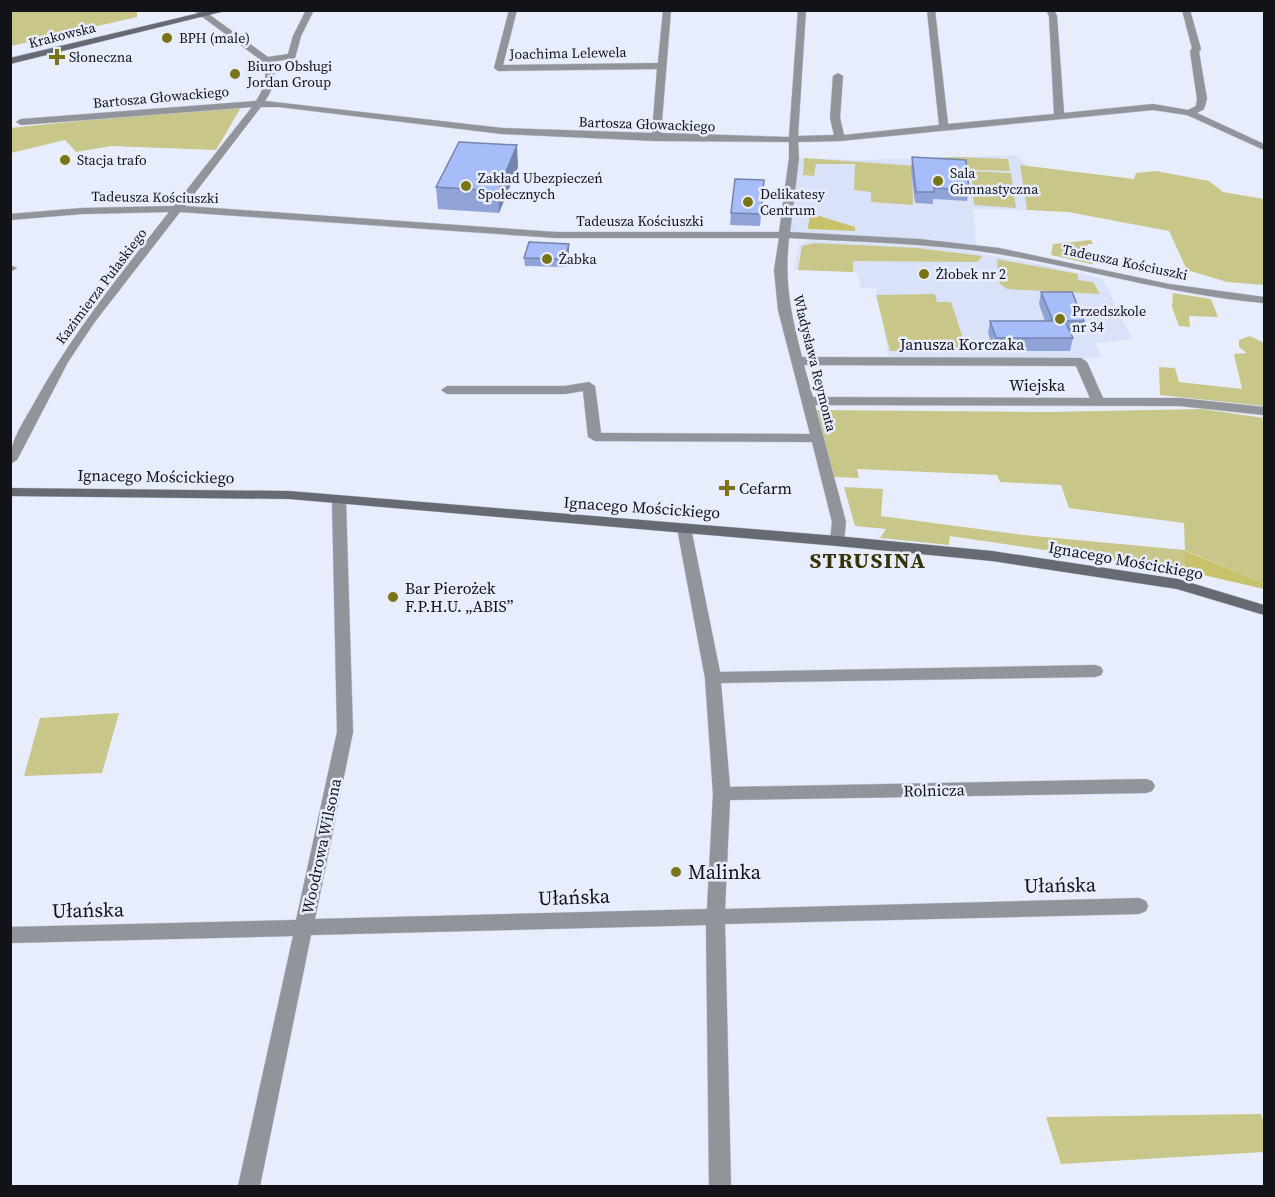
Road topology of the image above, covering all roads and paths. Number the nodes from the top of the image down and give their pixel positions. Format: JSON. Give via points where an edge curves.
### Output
{"nodes":[{"id":1,"x":225,"y":10,"type":"edge"},
{"id":2,"x":310,"y":10,"type":"edge"},
{"id":3,"x":513,"y":10,"type":"edge"},
{"id":4,"x":667,"y":10,"type":"edge"},
{"id":5,"x":802,"y":10,"type":"edge"},
{"id":6,"x":931,"y":10,"type":"edge"},
{"id":7,"x":1050,"y":10,"type":"edge"},
{"id":8,"x":1186,"y":10,"type":"edge"},
{"id":9,"x":199,"y":12,"type":"edge"},
{"id":10,"x":10,"y":55,"type":"edge"},
{"id":11,"x":266,"y":60,"type":"junction"},
{"id":12,"x":10,"y":61,"type":"edge"},
{"id":13,"x":661,"y":66,"type":"junction"},
{"id":14,"x":838,"y":76,"type":"dead end"},
{"id":15,"x":259,"y":104,"type":"junction"},
{"id":16,"x":1189,"y":112,"type":"junction"},
{"id":17,"x":1059,"y":116,"type":"junction"},
{"id":18,"x":21,"y":122,"type":"dead end"},
{"id":19,"x":944,"y":129,"type":"junction"},
{"id":20,"x":656,"y":138,"type":"junction"},
{"id":21,"x":840,"y":138,"type":"junction"},
{"id":22,"x":793,"y":140,"type":"junction"},
{"id":23,"x":1264,"y":147,"type":"edge"},
{"id":24,"x":179,"y":209,"type":"junction"},
{"id":25,"x":10,"y":217,"type":"edge"},
{"id":26,"x":786,"y":235,"type":"junction"},
{"id":27,"x":1264,"y":300,"type":"edge"},
{"id":28,"x":799,"y":361,"type":"junction"},
{"id":29,"x":447,"y":390,"type":"dead end"},
{"id":30,"x":809,"y":401,"type":"junction"},
{"id":31,"x":1098,"y":402,"type":"junction"},
{"id":32,"x":1264,"y":411,"type":"edge"},
{"id":33,"x":819,"y":438,"type":"junction"},
{"id":34,"x":10,"y":460,"type":"edge"},
{"id":35,"x":10,"y":492,"type":"edge"},
{"id":36,"x":339,"y":501,"type":"junction"},
{"id":37,"x":684,"y":528,"type":"junction"},
{"id":38,"x":837,"y":541,"type":"junction"},
{"id":39,"x":1264,"y":610,"type":"edge"},
{"id":40,"x":1095,"y":671,"type":"dead end"},
{"id":41,"x":713,"y":678,"type":"junction"},
{"id":42,"x":1146,"y":786,"type":"dead end"},
{"id":43,"x":722,"y":794,"type":"junction"},
{"id":44,"x":1138,"y":906,"type":"dead end"},
{"id":45,"x":716,"y":915,"type":"junction"},
{"id":46,"x":304,"y":927,"type":"junction"},
{"id":47,"x":10,"y":935,"type":"edge"},
{"id":48,"x":249,"y":1186,"type":"edge"},
{"id":49,"x":720,"y":1186,"type":"edge"}],
"edges":[{"from":1,"to":9,"type":"street","name":"Krakowska"},
{"from":2,"to":11,"type":"street","via":[[291,56]]},
{"from":3,"to":13,"type":"street","name":"Joachima Lelewela","via":[[498,68]]},
{"from":4,"to":13,"type":"street"},
{"from":5,"to":22,"type":"street","name":"Władysława Reymonta"},
{"from":6,"to":19,"type":"street"},
{"from":7,"to":17,"type":"street"},
{"from":8,"to":16,"type":"street","via":[[1197,49],[1194,51],[1202,99],[1201,107]]},
{"from":9,"to":10,"type":"street","name":"Krakowska"},
{"from":9,"to":11,"type":"street"},
{"from":9,"to":12,"type":"street","name":"Krakowska"},
{"from":11,"to":15,"type":"street","name":"Kazimierza Pułaskiego","via":[[272,79]]},
{"from":13,"to":20,"type":"street"},
{"from":14,"to":21,"type":"street","via":[[835,118]]},
{"from":15,"to":18,"type":"street","name":"Bartosza Głowackiego"},
{"from":15,"to":20,"type":"street","name":"Bartosza Głowackiego","via":[[502,131]]},
{"from":15,"to":24,"type":"street","name":"Kazimierza Pułaskiego"},
{"from":16,"to":17,"type":"street","name":"Bartosza Głowackiego","via":[[1136,108]]},
{"from":16,"to":23,"type":"street","name":"Bartosza Głowackiego"},
{"from":17,"to":19,"type":"street","name":"Bartosza Głowackiego"},
{"from":19,"to":21,"type":"street","name":"Bartosza Głowackiego"},
{"from":20,"to":22,"type":"street","name":"Bartosza Głowackiego"},
{"from":21,"to":22,"type":"street","name":"Bartosza Głowackiego"},
{"from":22,"to":26,"type":"street","name":"Władysława Reymonta"},
{"from":24,"to":25,"type":"street","name":"Tadeusza Kościuszki"},
{"from":24,"to":26,"type":"street","name":"Tadeusza Kościuszki","via":[[556,235]]},
{"from":24,"to":34,"type":"street","name":"Kazimierza Pułaskiego","via":[[75,342]]},
{"from":26,"to":27,"type":"street","name":"Tadeusza Kościuszki","via":[[957,244],[1169,287]]},
{"from":26,"to":28,"type":"street","name":"Władysława Reymonta","via":[[780,270],[784,310]]},
{"from":28,"to":30,"type":"street","name":"Władysława Reymonta"},
{"from":28,"to":31,"type":"street","name":"Janusza Korczaka","via":[[1081,362]]},
{"from":29,"to":33,"type":"street","via":[[565,390],[589,386],[595,437]]},
{"from":30,"to":31,"type":"street","name":"Wiejska"},
{"from":30,"to":33,"type":"street","name":"Władysława Reymonta"},
{"from":31,"to":32,"type":"street","name":"Wiejska","via":[[1180,402]]},
{"from":33,"to":38,"type":"street","name":"Władysława Reymonta","via":[[839,522]]},
{"from":35,"to":36,"type":"street","name":"Ignacego Mościckiego","via":[[290,495]]},
{"from":36,"to":37,"type":"street","name":"Ignacego Mościckiego"},
{"from":36,"to":46,"type":"street","name":"Woodrowa Wilsona","via":[[345,732]]},
{"from":37,"to":38,"type":"street","name":"Ignacego Mościckiego"},
{"from":37,"to":41,"type":"street"},
{"from":38,"to":39,"type":"street","name":"Ignacego Mościckiego","via":[[992,556],[1178,584]]},
{"from":40,"to":41,"type":"street"},
{"from":41,"to":43,"type":"street"},
{"from":42,"to":43,"type":"street","name":"Rolnicza"},
{"from":43,"to":45,"type":"street"},
{"from":44,"to":45,"type":"street","name":"Ułańska"},
{"from":45,"to":46,"type":"street","name":"Ułańska"},
{"from":45,"to":49,"type":"street"},
{"from":46,"to":47,"type":"street","name":"Ułańska"},
{"from":46,"to":48,"type":"street","name":"Woodrowa Wilsona"}]}
